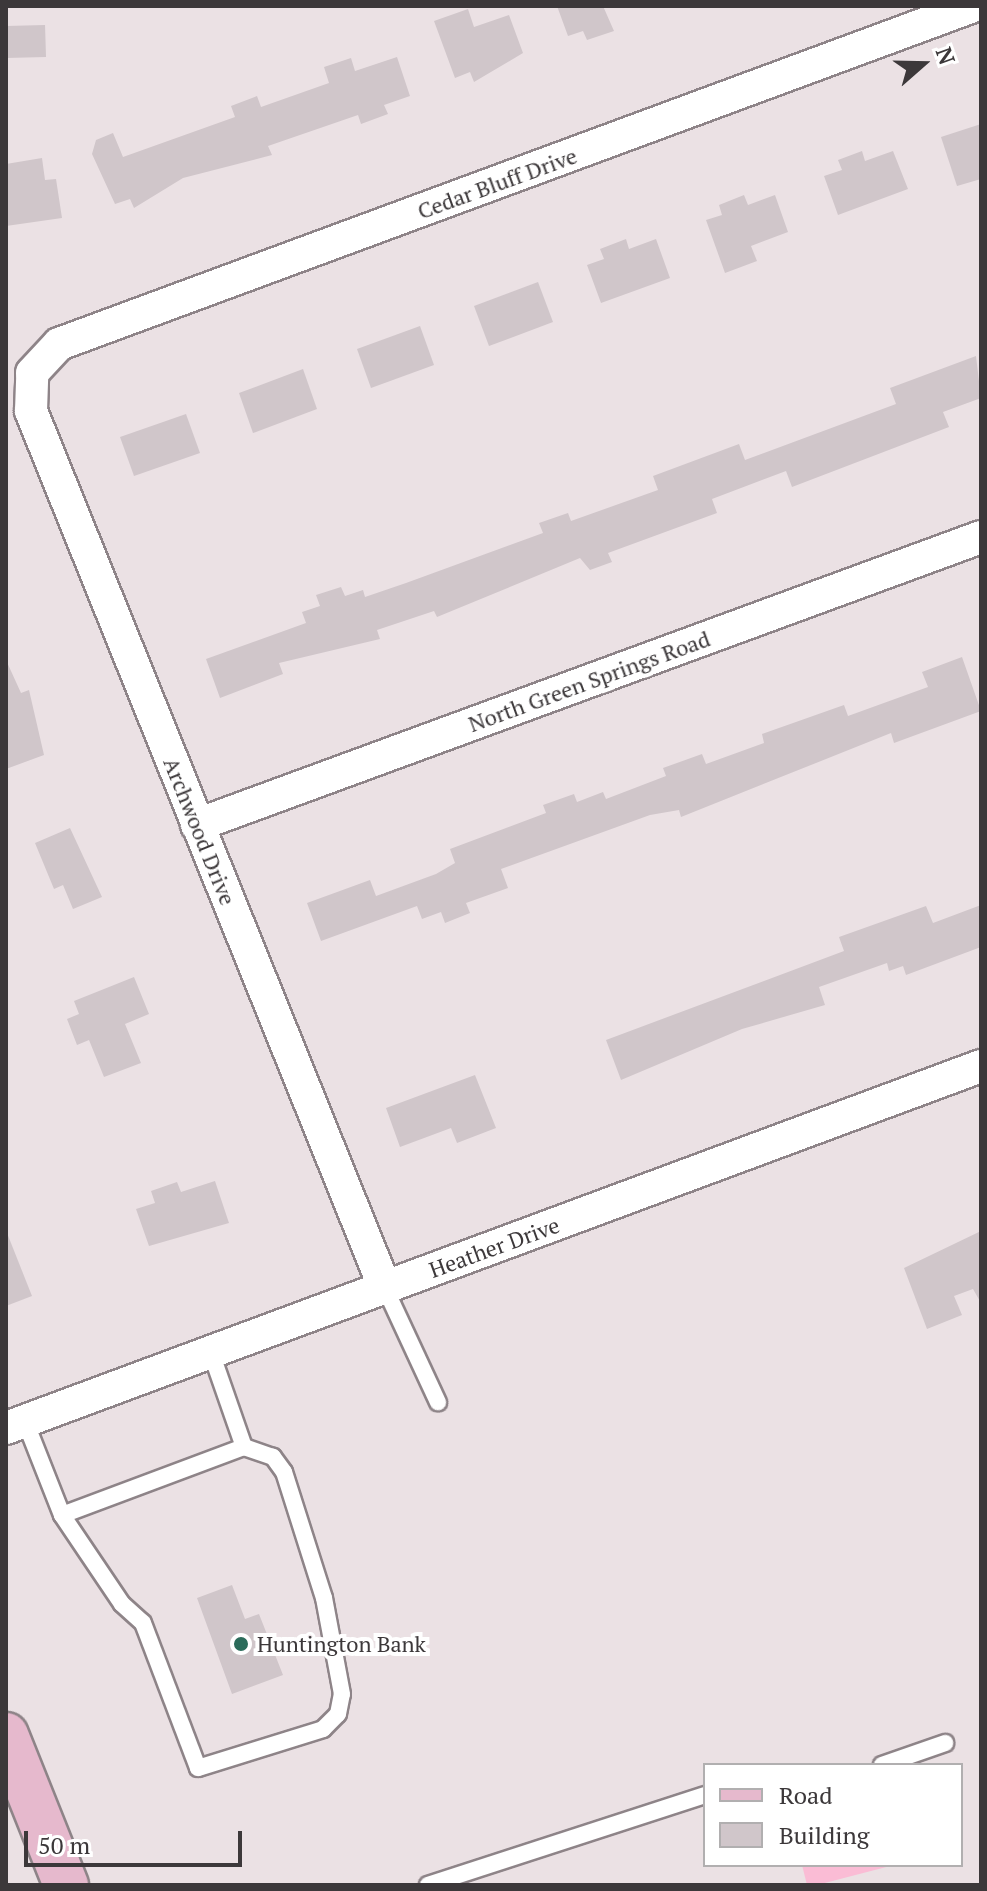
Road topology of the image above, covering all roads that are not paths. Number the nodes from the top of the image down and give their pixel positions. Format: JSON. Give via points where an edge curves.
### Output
{"nodes":[{"id":1,"x":973,"y":6,"type":"edge"},
{"id":2,"x":32,"y":373,"type":"joint"},
{"id":3,"x":981,"y":537,"type":"edge"},
{"id":4,"x":197,"y":825,"type":"junction"},
{"id":5,"x":981,"y":1066,"type":"edge"},
{"id":6,"x":385,"y":1288,"type":"junction"},
{"id":7,"x":211,"y":1352,"type":"junction"},
{"id":8,"x":438,"y":1402,"type":"dead end"},
{"id":9,"x":15,"y":1425,"type":"edge"},
{"id":10,"x":244,"y":1447,"type":"junction"},
{"id":11,"x":62,"y":1515,"type":"junction"},
{"id":12,"x":6,"y":1735,"type":"edge"},
{"id":13,"x":945,"y":1743,"type":"dead end"},
{"id":14,"x":888,"y":1763,"type":"edge"},
{"id":15,"x":703,"y":1796,"type":"edge"},
{"id":16,"x":66,"y":1885,"type":"edge"},
{"id":17,"x":428,"y":1885,"type":"edge"}],
"edges":[{"from":1,"to":2,"type":"street","name":"Cedar Bluff Drive","via":[[59,344]]},
{"from":2,"to":4,"type":"street","name":"Archwood Drive","via":[[31,411]]},
{"from":3,"to":4,"type":"street","name":"North Green Springs Road"},
{"from":4,"to":6,"type":"street","name":"Archwood Drive"},
{"from":5,"to":6,"type":"street","name":"Heather Drive"},
{"from":6,"to":7,"type":"street","name":"Heather Drive"},
{"from":6,"to":8,"type":"lane"},
{"from":7,"to":9,"type":"street","name":"Heather Drive"},
{"from":7,"to":10,"type":"lane"},
{"from":9,"to":11,"type":"lane"},
{"from":10,"to":11,"type":"lane"},
{"from":10,"to":11,"type":"lane","via":[[273,1457],[284,1472],[324,1598],[342,1694],[338,1714],[323,1729],[198,1768],[143,1623],[122,1604]]},
{"from":12,"to":16,"type":"main road"},
{"from":13,"to":14,"type":"lane"},
{"from":15,"to":17,"type":"lane"}]}
